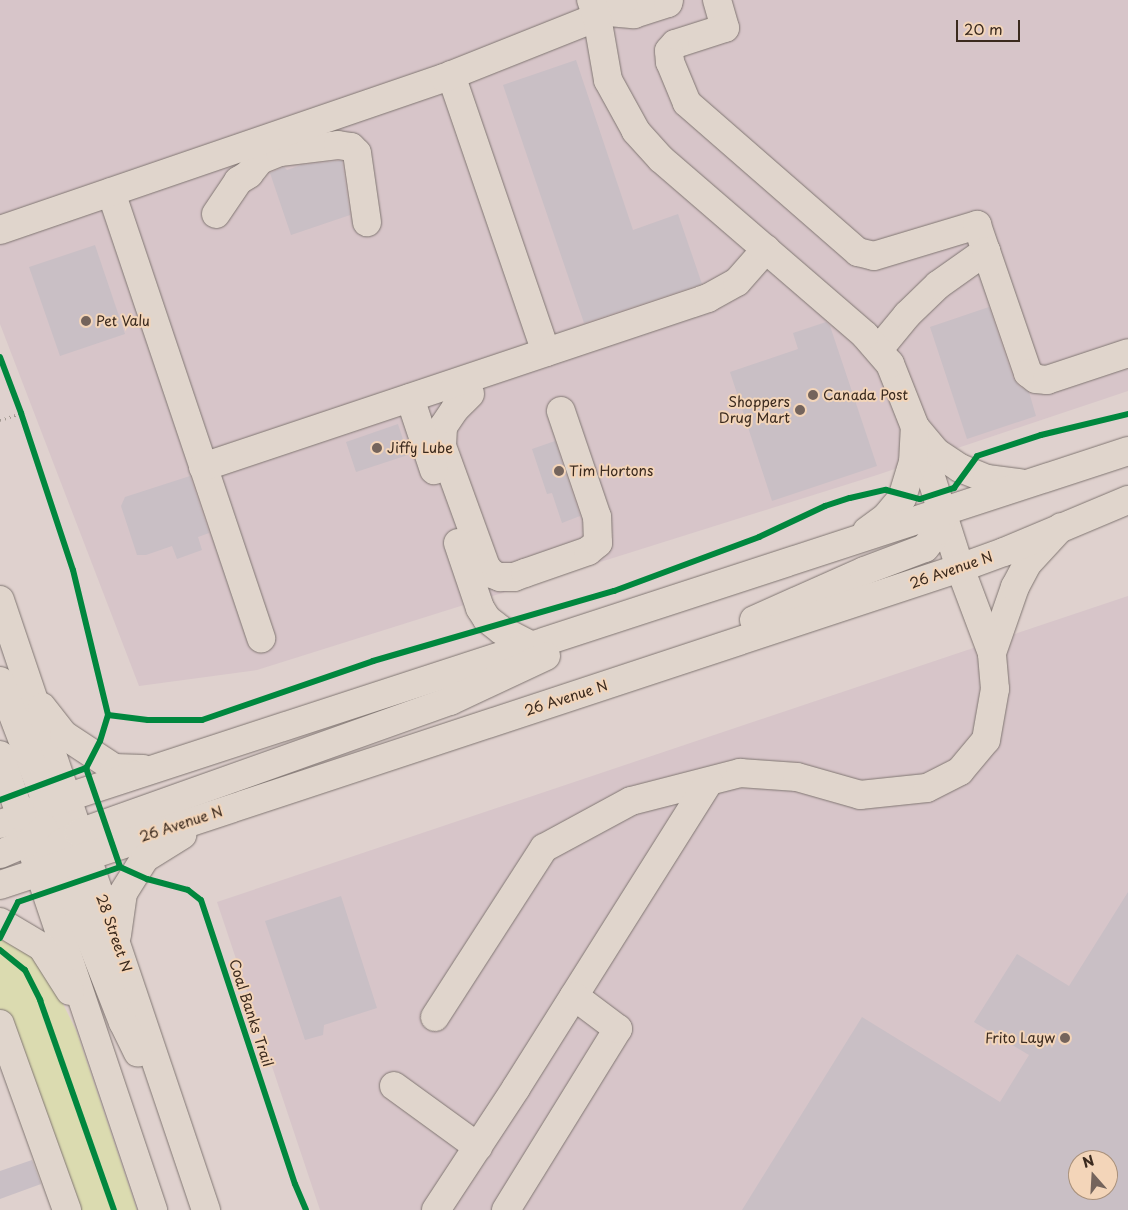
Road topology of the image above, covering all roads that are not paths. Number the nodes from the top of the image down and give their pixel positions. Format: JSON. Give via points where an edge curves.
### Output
{"nodes":[{"id":1,"x":669,"y":0,"type":"edge"},
{"id":2,"x":717,"y":0,"type":"edge"},
{"id":3,"x":605,"y":7,"type":"edge"},
{"id":4,"x":451,"y":75,"type":"junction"},
{"id":5,"x":111,"y":192,"type":"junction"},
{"id":6,"x":216,"y":214,"type":"dead end"},
{"id":7,"x":368,"y":222,"type":"dead end"},
{"id":8,"x":0,"y":230,"type":"edge"},
{"id":9,"x":766,"y":249,"type":"junction"},
{"id":10,"x":986,"y":251,"type":"junction"},
{"id":11,"x":879,"y":349,"type":"junction"},
{"id":12,"x":546,"y":352,"type":"junction"},
{"id":13,"x":1128,"y":352,"type":"edge"},
{"id":14,"x":470,"y":394,"type":"dead end"},
{"id":15,"x":410,"y":398,"type":"junction"},
{"id":16,"x":561,"y":411,"type":"dead end"},
{"id":17,"x":915,"y":427,"type":"junction"},
{"id":18,"x":1128,"y":451,"type":"edge"},
{"id":19,"x":203,"y":467,"type":"junction"},
{"id":20,"x":1026,"y":484,"type":"junction"},
{"id":21,"x":1128,"y":500,"type":"edge"},
{"id":22,"x":944,"y":511,"type":"junction"},
{"id":23,"x":1061,"y":527,"type":"junction"},
{"id":24,"x":856,"y":540,"type":"junction"},
{"id":25,"x":960,"y":568,"type":"junction"},
{"id":26,"x":0,"y":600,"type":"edge"},
{"id":27,"x":649,"y":608,"type":"junction"},
{"id":28,"x":261,"y":638,"type":"dead end"},
{"id":29,"x":532,"y":646,"type":"junction"},
{"id":30,"x":992,"y":653,"type":"junction"},
{"id":31,"x":0,"y":681,"type":"edge"},
{"id":32,"x":598,"y":688,"type":"junction"},
{"id":33,"x":31,"y":691,"type":"junction"},
{"id":34,"x":0,"y":755,"type":"edge"},
{"id":35,"x":154,"y":769,"type":"junction"},
{"id":36,"x":709,"y":782,"type":"junction"},
{"id":37,"x":216,"y":813,"type":"junction"},
{"id":38,"x":50,"y":834,"type":"edge"},
{"id":39,"x":0,"y":854,"type":"edge"},
{"id":40,"x":0,"y":885,"type":"edge"},
{"id":41,"x":0,"y":922,"type":"edge"},
{"id":42,"x":117,"y":942,"type":"junction"},
{"id":43,"x":574,"y":996,"type":"junction"},
{"id":44,"x":435,"y":1017,"type":"dead end"},
{"id":45,"x":92,"y":1023,"type":"junction"},
{"id":46,"x":0,"y":1024,"type":"edge"},
{"id":47,"x":394,"y":1086,"type":"dead end"},
{"id":48,"x":478,"y":1147,"type":"junction"},
{"id":49,"x":193,"y":1170,"type":"junction"},
{"id":50,"x":67,"y":1210,"type":"edge"},
{"id":51,"x":153,"y":1210,"type":"edge"},
{"id":52,"x":206,"y":1210,"type":"edge"},
{"id":53,"x":436,"y":1210,"type":"edge"},
{"id":54,"x":506,"y":1210,"type":"edge"}],
"edges":[{"from":1,"to":3,"type":"main road","via":[[634,14]]},
{"from":2,"to":10,"type":"main road","via":[[725,28],[675,44],[669,51],[670,62],[687,103],[858,252],[874,256],[978,225]]},
{"from":3,"to":4,"type":"main road"},
{"from":3,"to":9,"type":"main road","via":[[608,80],[625,115],[661,159]]},
{"from":4,"to":5,"type":"main road"},
{"from":4,"to":12,"type":"main road"},
{"from":5,"to":8,"type":"main road"},
{"from":5,"to":19,"type":"main road"},
{"from":6,"to":7,"type":"main road","via":[[238,181],[249,174],[260,160],[280,152],[341,145],[351,147],[358,155]]},
{"from":9,"to":11,"type":"main road"},
{"from":9,"to":12,"type":"main road","via":[[737,282],[719,293]]},
{"from":10,"to":11,"type":"main road","via":[[938,285]]},
{"from":10,"to":13,"type":"main road","via":[[1028,373],[1036,379],[1047,380]]},
{"from":11,"to":17,"type":"main road","via":[[898,379]]},
{"from":12,"to":15,"type":"main road"},
{"from":14,"to":16,"type":"main road","via":[[443,427],[442,446],[486,567],[500,577],[514,577],[588,550],[598,543],[597,517]]},
{"from":15,"to":19,"type":"main road"},
{"from":15,"to":29,"type":"main road","via":[[480,608],[494,625]]},
{"from":17,"to":20,"type":"main road","via":[[936,452],[960,468],[987,479]]},
{"from":17,"to":22,"type":"main road"},
{"from":17,"to":24,"type":"main road","via":[[914,463],[902,498],[886,517]]},
{"from":18,"to":20,"type":"main road","name":"26 Avenue N"},
{"from":19,"to":28,"type":"main road"},
{"from":20,"to":22,"type":"main road","name":"26 Avenue N"},
{"from":21,"to":23,"type":"main road","name":"26 Avenue N"},
{"from":22,"to":24,"type":"main road","name":"26 Avenue N"},
{"from":22,"to":25,"type":"main road"},
{"from":22,"to":32,"type":"main road","via":[[939,531],[925,548],[864,571]]},
{"from":23,"to":25,"type":"main road","name":"26 Avenue N"},
{"from":23,"to":30,"type":"main road","via":[[1027,564],[1015,587]]},
{"from":24,"to":27,"type":"main road","name":"26 Avenue N"},
{"from":25,"to":30,"type":"main road"},
{"from":25,"to":32,"type":"main road","name":"26 Avenue N"},
{"from":26,"to":33,"type":"main road","name":"28 Street N"},
{"from":27,"to":29,"type":"main road","name":"26 Avenue N"},
{"from":27,"to":38,"type":"main road","via":[[450,702]]},
{"from":29,"to":35,"type":"main road","name":"26 Avenue N"},
{"from":30,"to":36,"type":"main road","via":[[995,689],[986,740],[960,771],[926,788],[860,795],[797,777],[740,773]]},
{"from":31,"to":38,"type":"main road"},
{"from":32,"to":37,"type":"main road","name":"26 Avenue N"},
{"from":33,"to":35,"type":"main road","via":[[64,735],[114,768]]},
{"from":33,"to":38,"type":"main road","name":"28 Street N"},
{"from":34,"to":38,"type":"main road","name":"28 Street N"},
{"from":35,"to":38,"type":"main road","name":"26 Avenue N"},
{"from":36,"to":43,"type":"main road"},
{"from":36,"to":44,"type":"main road","via":[[631,801],[544,848]]},
{"from":37,"to":38,"type":"main road","name":"26 Avenue N"},
{"from":37,"to":42,"type":"main road","via":[[145,858],[123,893]]},
{"from":38,"to":39,"type":"main road"},
{"from":38,"to":40,"type":"main road","name":"26 Avenue N"},
{"from":38,"to":42,"type":"main road","name":"28 Street N"},
{"from":38,"to":45,"type":"main road","name":"28 Street N"},
{"from":38,"to":49,"type":"main road","via":[[123,1022]]},
{"from":41,"to":45,"type":"main road","via":[[42,947]]},
{"from":42,"to":49,"type":"main road","name":"28 Street N"},
{"from":43,"to":48,"type":"main road"},
{"from":43,"to":54,"type":"main road","via":[[618,1029]]},
{"from":45,"to":51,"type":"main road","name":"28 Street N"},
{"from":46,"to":50,"type":"main road"},
{"from":47,"to":48,"type":"main road"},
{"from":48,"to":53,"type":"main road"},
{"from":49,"to":52,"type":"main road","name":"28 Street N"}]}
